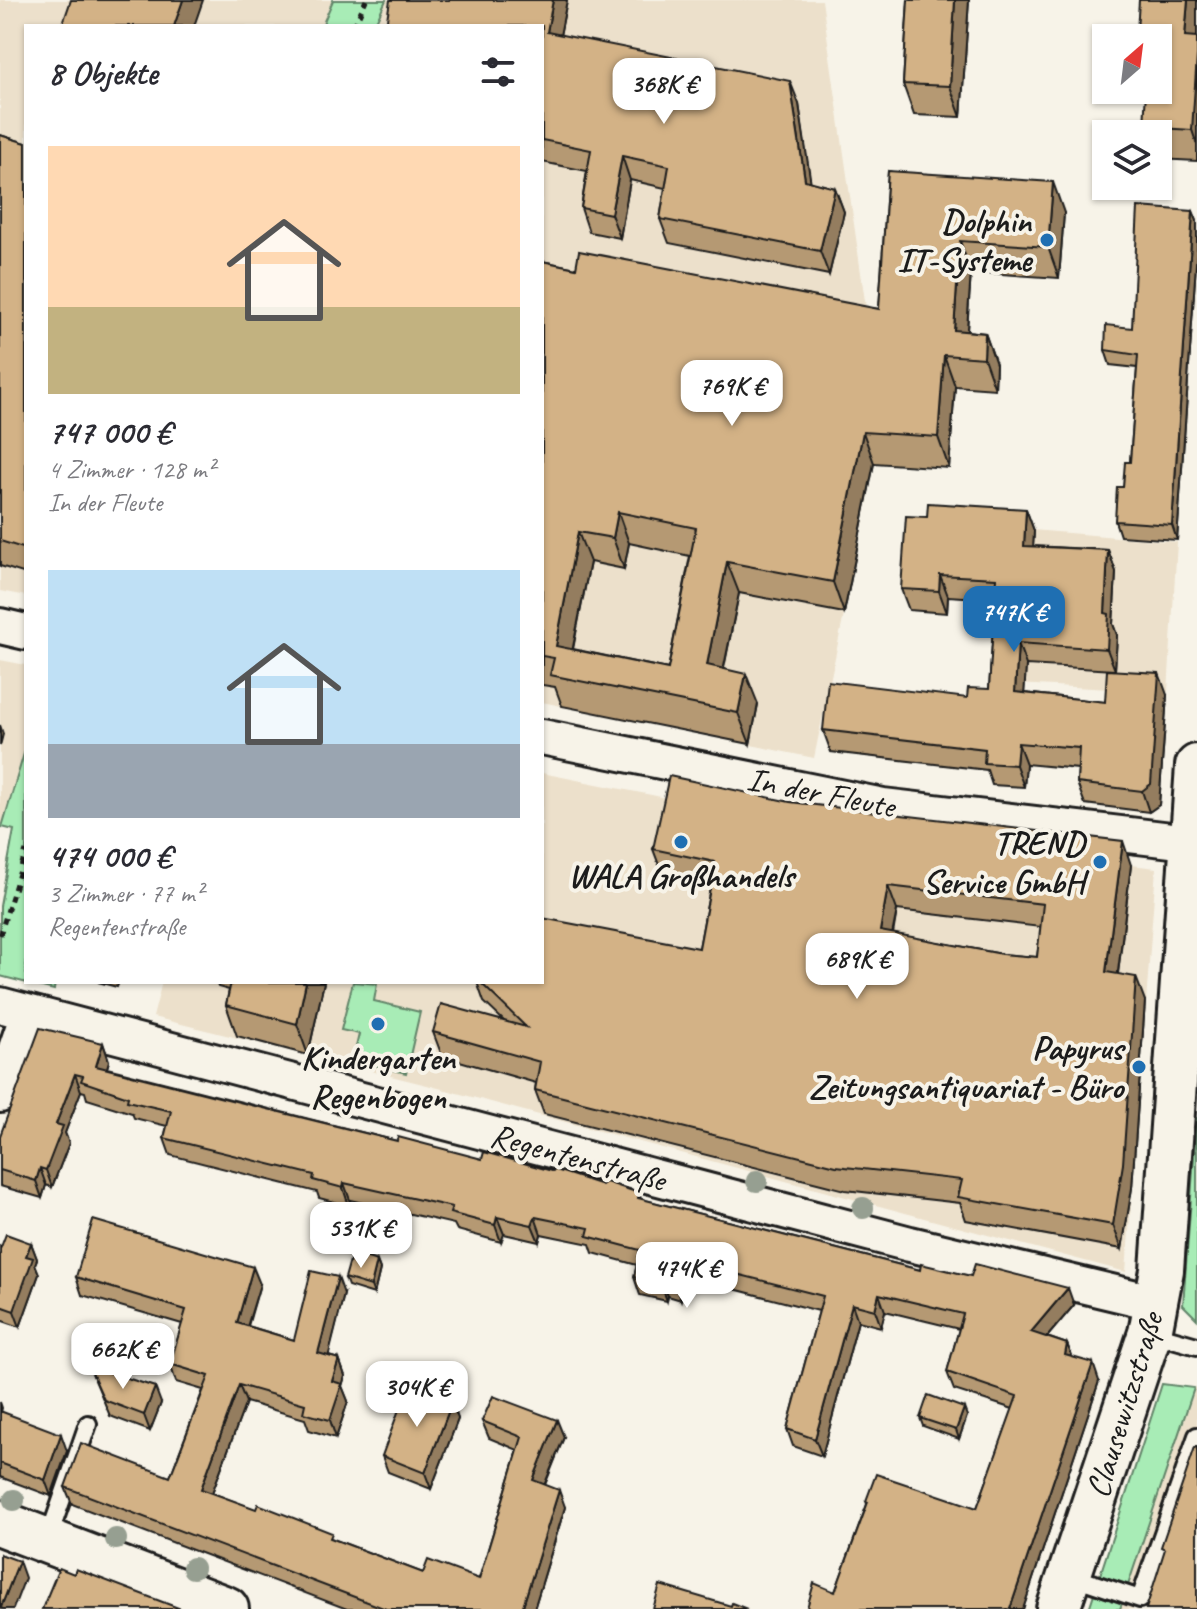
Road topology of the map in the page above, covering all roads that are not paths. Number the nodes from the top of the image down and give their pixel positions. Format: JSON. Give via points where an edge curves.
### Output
{"nodes":[{"id":1,"x":0,"y":626,"type":"edge"},
{"id":2,"x":24,"y":632,"type":"edge"},
{"id":3,"x":544,"y":737,"type":"edge"},
{"id":4,"x":1197,"y":766,"type":"edge"},
{"id":5,"x":1194,"y":843,"type":"edge"},
{"id":6,"x":14,"y":1009,"type":"edge"},
{"id":7,"x":0,"y":1095,"type":"edge"},
{"id":8,"x":1153,"y":1318,"type":"junction"},
{"id":9,"x":1197,"y":1346,"type":"edge"},
{"id":10,"x":88,"y":1424,"type":"dead end"},
{"id":11,"x":1197,"y":1436,"type":"edge"},
{"id":12,"x":0,"y":1523,"type":"edge"},
{"id":13,"x":48,"y":1541,"type":"junction"},
{"id":14,"x":1064,"y":1592,"type":"edge"},
{"id":15,"x":1139,"y":1604,"type":"edge"},
{"id":16,"x":226,"y":1609,"type":"edge"}],
"edges":[{"from":1,"to":2,"type":"street"},
{"from":3,"to":5,"type":"street","name":"In der Fleute","via":[[883,806]]},
{"from":4,"to":5,"type":"street","name":"Clausewitzstraße"},
{"from":5,"to":8,"type":"street","name":"Clausewitzstraße","via":[[1162,1270]]},
{"from":6,"to":7,"type":"street"},
{"from":6,"to":8,"type":"street","name":"Regentenstraße","via":[[910,1244]]},
{"from":8,"to":9,"type":"lane"},
{"from":8,"to":14,"type":"street","name":"Clausewitzstraße"},
{"from":10,"to":13,"type":"lane"},
{"from":11,"to":15,"type":"lane"},
{"from":12,"to":13,"type":"main road"},
{"from":13,"to":16,"type":"main road"},
{"from":14,"to":15,"type":"lane"}]}
